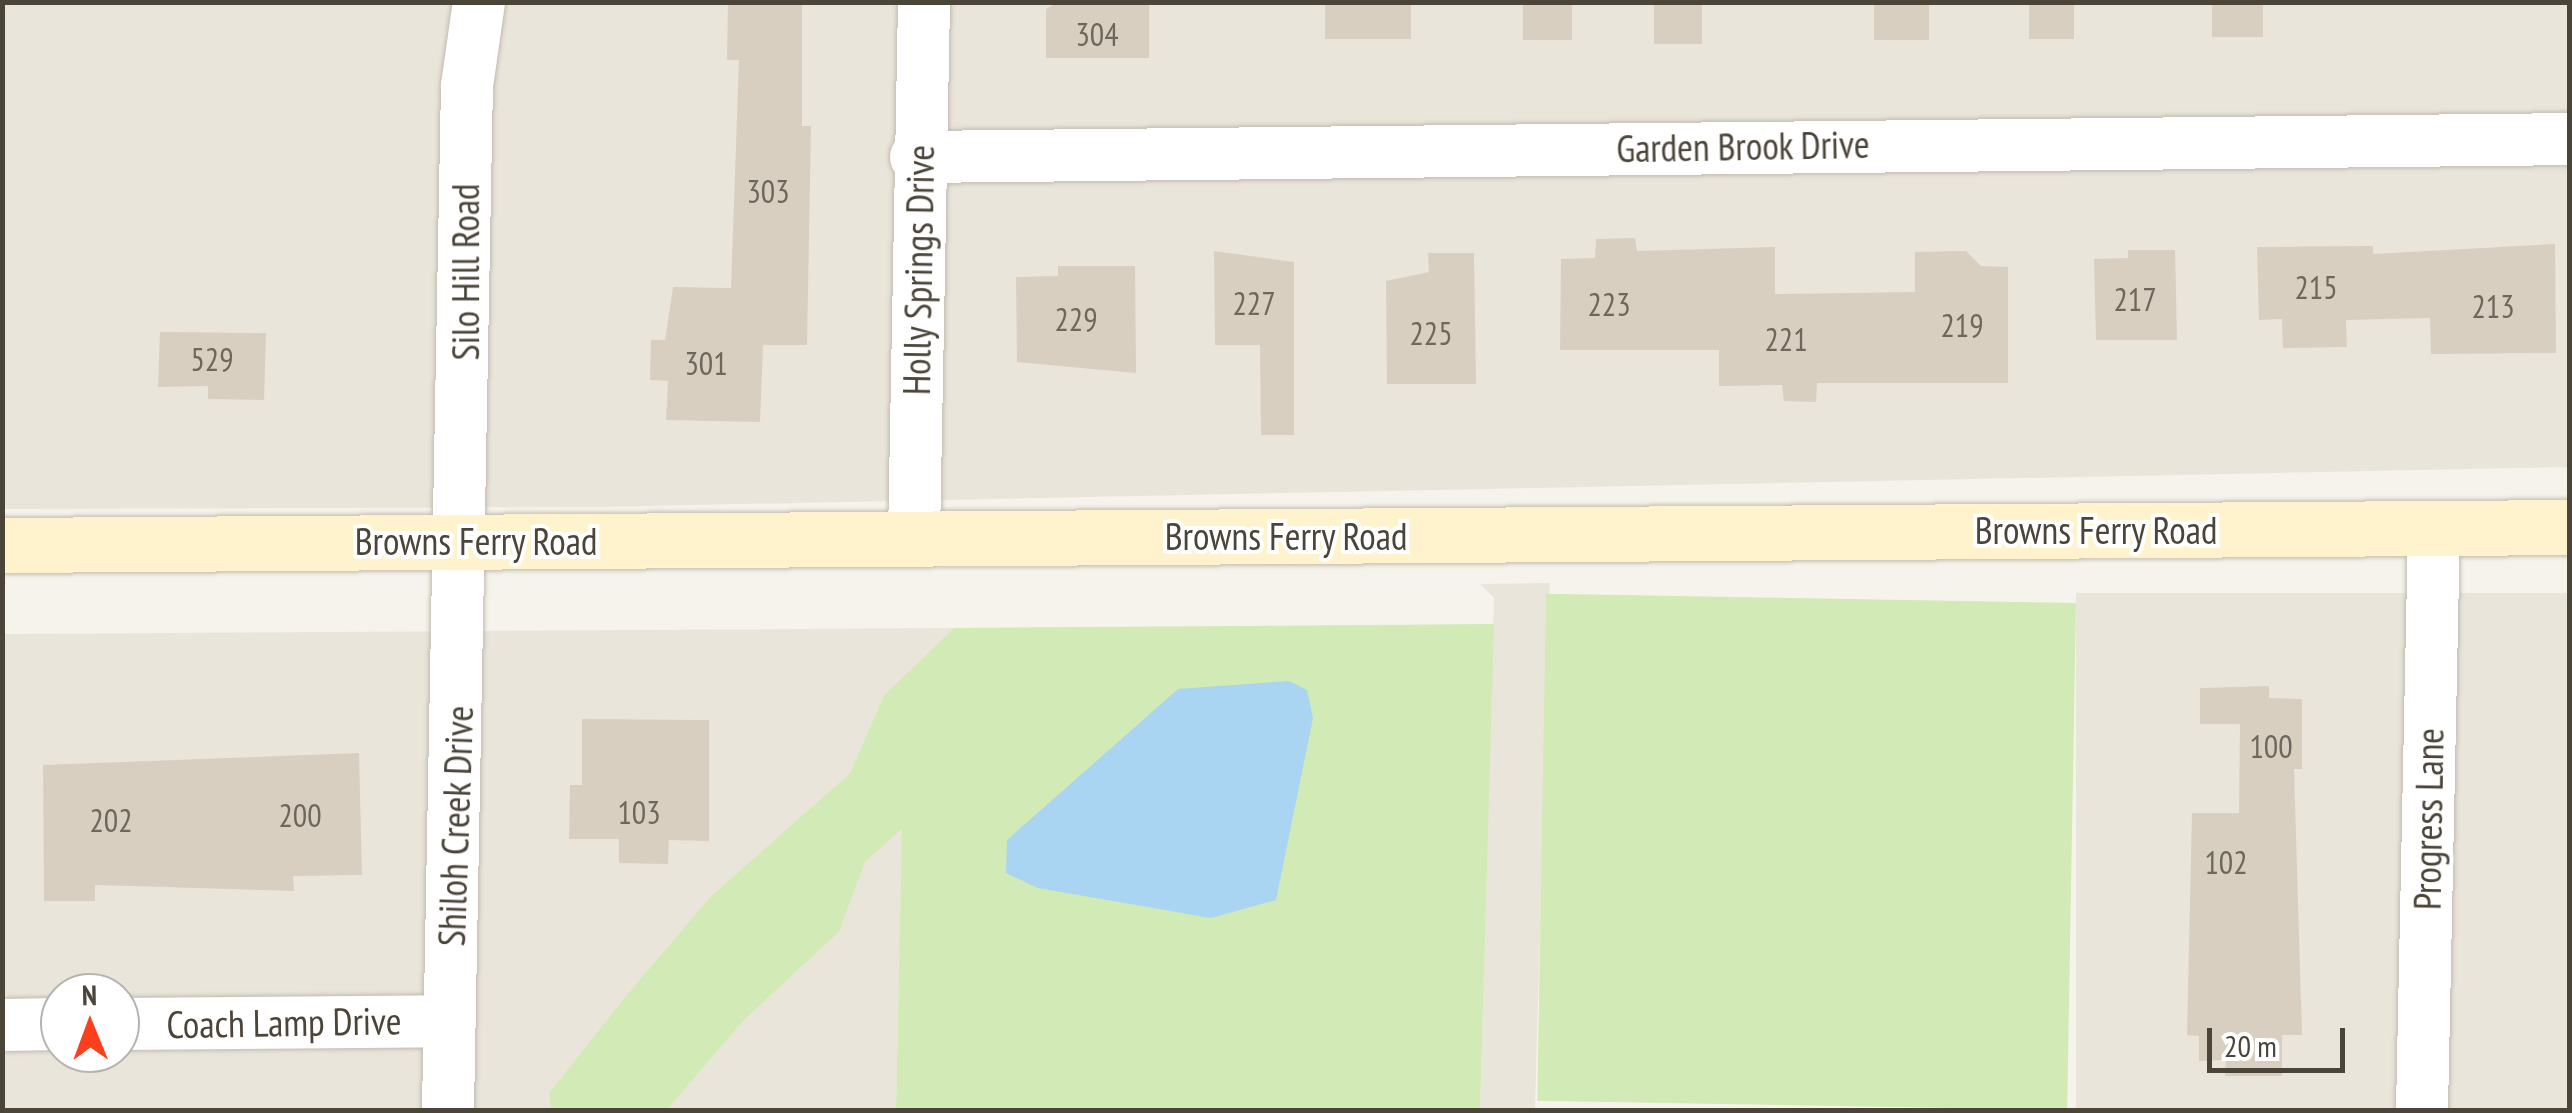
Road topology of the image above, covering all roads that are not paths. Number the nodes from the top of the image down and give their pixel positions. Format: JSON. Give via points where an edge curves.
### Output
{"nodes":[{"id":1,"x":479,"y":2,"type":"edge"},
{"id":2,"x":924,"y":2,"type":"edge"},
{"id":3,"x":2570,"y":139,"type":"edge"},
{"id":4,"x":916,"y":157,"type":"junction"},
{"id":5,"x":2570,"y":527,"type":"edge"},
{"id":6,"x":2434,"y":528,"type":"junction"},
{"id":7,"x":914,"y":538,"type":"junction"},
{"id":8,"x":465,"y":542,"type":"junction"},
{"id":9,"x":2,"y":545,"type":"edge"},
{"id":10,"x":448,"y":1021,"type":"junction"},
{"id":11,"x":40,"y":1024,"type":"edge"},
{"id":12,"x":140,"y":1024,"type":"edge"},
{"id":13,"x":2,"y":1025,"type":"edge"},
{"id":14,"x":448,"y":1110,"type":"edge"},
{"id":15,"x":2422,"y":1110,"type":"edge"}],
"edges":[{"from":1,"to":8,"type":"street","name":"Silo Hill Road","via":[[467,86]]},
{"from":2,"to":4,"type":"street","name":"Holly Springs Drive"},
{"from":3,"to":4,"type":"street","name":"Garden Brook Drive"},
{"from":4,"to":7,"type":"street","name":"Holly Springs Drive"},
{"from":5,"to":6,"type":"street","name":"Browns Ferry Road"},
{"from":6,"to":7,"type":"street","name":"Browns Ferry Road"},
{"from":6,"to":15,"type":"street","name":"Progress Lane"},
{"from":7,"to":8,"type":"street","name":"Browns Ferry Road"},
{"from":8,"to":9,"type":"street","name":"Browns Ferry Road"},
{"from":8,"to":10,"type":"street","name":"Shiloh Creek Drive"},
{"from":10,"to":12,"type":"street","name":"Coach Lamp Drive"},
{"from":10,"to":14,"type":"street","name":"Shiloh Creek Drive"},
{"from":11,"to":13,"type":"street"}]}
